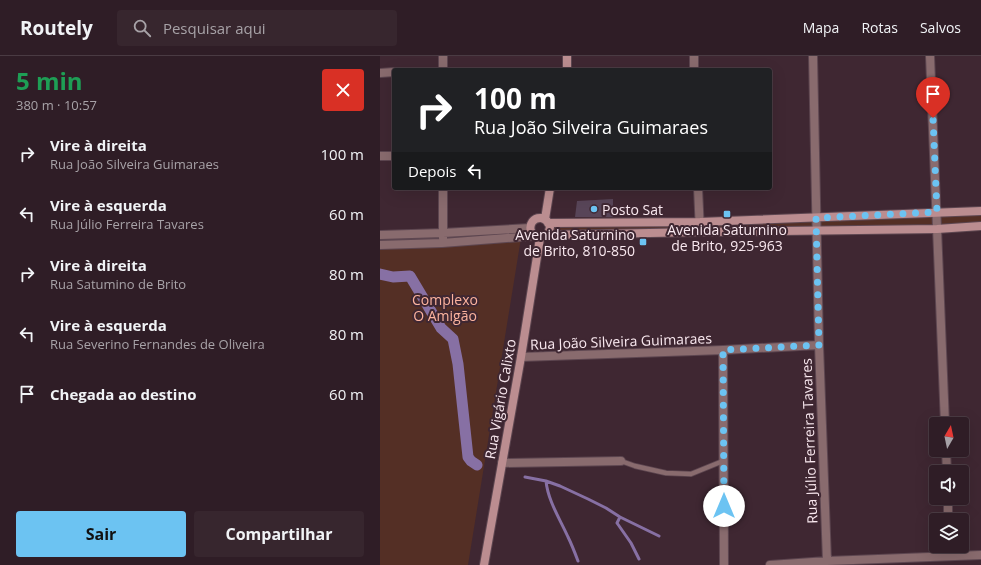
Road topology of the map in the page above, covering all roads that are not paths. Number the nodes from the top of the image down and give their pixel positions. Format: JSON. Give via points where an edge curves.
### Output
{"nodes":[{"id":1,"x":443,"y":56,"type":"edge"},
{"id":2,"x":567,"y":56,"type":"edge"},
{"id":3,"x":694,"y":56,"type":"edge"},
{"id":4,"x":813,"y":56,"type":"edge"},
{"id":5,"x":930,"y":56,"type":"edge"},
{"id":6,"x":443,"y":68,"type":"edge"},
{"id":7,"x":567,"y":68,"type":"edge"},
{"id":8,"x":694,"y":68,"type":"edge"},
{"id":9,"x":392,"y":72,"type":"edge"},
{"id":10,"x":380,"y":73,"type":"edge"},
{"id":11,"x":380,"y":156,"type":"edge"},
{"id":12,"x":392,"y":156,"type":"edge"},
{"id":13,"x":443,"y":190,"type":"edge"},
{"id":14,"x":550,"y":190,"type":"edge"},
{"id":15,"x":698,"y":190,"type":"edge"},
{"id":16,"x":981,"y":211,"type":"edge"},
{"id":17,"x":937,"y":212,"type":"junction"},
{"id":18,"x":816,"y":218,"type":"junction"},
{"id":19,"x":546,"y":221,"type":"junction"},
{"id":20,"x":700,"y":222,"type":"junction"},
{"id":21,"x":981,"y":226,"type":"edge"},
{"id":22,"x":530,"y":228,"type":"junction"},
{"id":23,"x":936,"y":229,"type":"junction"},
{"id":24,"x":816,"y":231,"type":"junction"},
{"id":25,"x":700,"y":232,"type":"junction"},
{"id":26,"x":443,"y":233,"type":"junction"},
{"id":27,"x":380,"y":235,"type":"edge"},
{"id":28,"x":541,"y":236,"type":"junction"},
{"id":29,"x":442,"y":243,"type":"junction"},
{"id":30,"x":380,"y":245,"type":"edge"},
{"id":31,"x":819,"y":345,"type":"junction"},
{"id":32,"x":723,"y":350,"type":"junction"},
{"id":33,"x":521,"y":357,"type":"junction"},
{"id":34,"x":944,"y":417,"type":"edge"},
{"id":35,"x":621,"y":461,"type":"joint"},
{"id":36,"x":723,"y":461,"type":"junction"},
{"id":37,"x":502,"y":463,"type":"junction"},
{"id":38,"x":981,"y":555,"type":"edge"},
{"id":39,"x":950,"y":556,"type":"joint"},
{"id":40,"x":827,"y":561,"type":"junction"},
{"id":41,"x":484,"y":565,"type":"edge"},
{"id":42,"x":724,"y":565,"type":"edge"},
{"id":43,"x":770,"y":565,"type":"edge"}],
"edges":[{"from":1,"to":6,"type":"street"},
{"from":2,"to":7,"type":"main road"},
{"from":3,"to":8,"type":"street"},
{"from":4,"to":18,"type":"street","name":"Rua Júlio Ferreira Tavares"},
{"from":5,"to":17,"type":"street"},
{"from":9,"to":10,"type":"street"},
{"from":11,"to":12,"type":"street"},
{"from":13,"to":26,"type":"street"},
{"from":14,"to":19,"type":"main road"},
{"from":15,"to":20,"type":"street"},
{"from":16,"to":17,"type":"main road"},
{"from":17,"to":18,"type":"main road"},
{"from":17,"to":23,"type":"street"},
{"from":18,"to":20,"type":"main road"},
{"from":18,"to":24,"type":"street","name":"Rua Júlio Ferreira Tavares"},
{"from":19,"to":20,"type":"main road"},
{"from":19,"to":22,"type":"main road","via":[[541,218],[535,220]]},
{"from":19,"to":28,"type":"main road","via":[[550,227]]},
{"from":20,"to":25,"type":"street"},
{"from":21,"to":23,"type":"main road"},
{"from":22,"to":26,"type":"street"},
{"from":22,"to":28,"type":"main road"},
{"from":23,"to":24,"type":"main road"},
{"from":23,"to":34,"type":"street"},
{"from":24,"to":25,"type":"main road"},
{"from":24,"to":31,"type":"street","name":"Rua Júlio Ferreira Tavares"},
{"from":25,"to":28,"type":"main road"},
{"from":26,"to":27,"type":"street"},
{"from":26,"to":29,"type":"street"},
{"from":28,"to":29,"type":"street"},
{"from":28,"to":33,"type":"main road","name":"Rua Vigário Calixto"},
{"from":29,"to":30,"type":"street"},
{"from":31,"to":32,"type":"street","name":"Rua João Silveira Guimaraes"},
{"from":31,"to":40,"type":"street","name":"Rua Júlio Ferreira Tavares"},
{"from":32,"to":33,"type":"street","name":"Rua João Silveira Guimaraes"},
{"from":32,"to":36,"type":"street"},
{"from":33,"to":37,"type":"main road","name":"Rua Vigário Calixto"},
{"from":35,"to":36,"type":"lane","via":[[666,473],[691,474]]},
{"from":35,"to":37,"type":"street"},
{"from":36,"to":42,"type":"street"},
{"from":37,"to":41,"type":"main road","name":"Rua Vigário Calixto"},
{"from":38,"to":39,"type":"street"},
{"from":39,"to":40,"type":"street"},
{"from":40,"to":43,"type":"street"}]}
